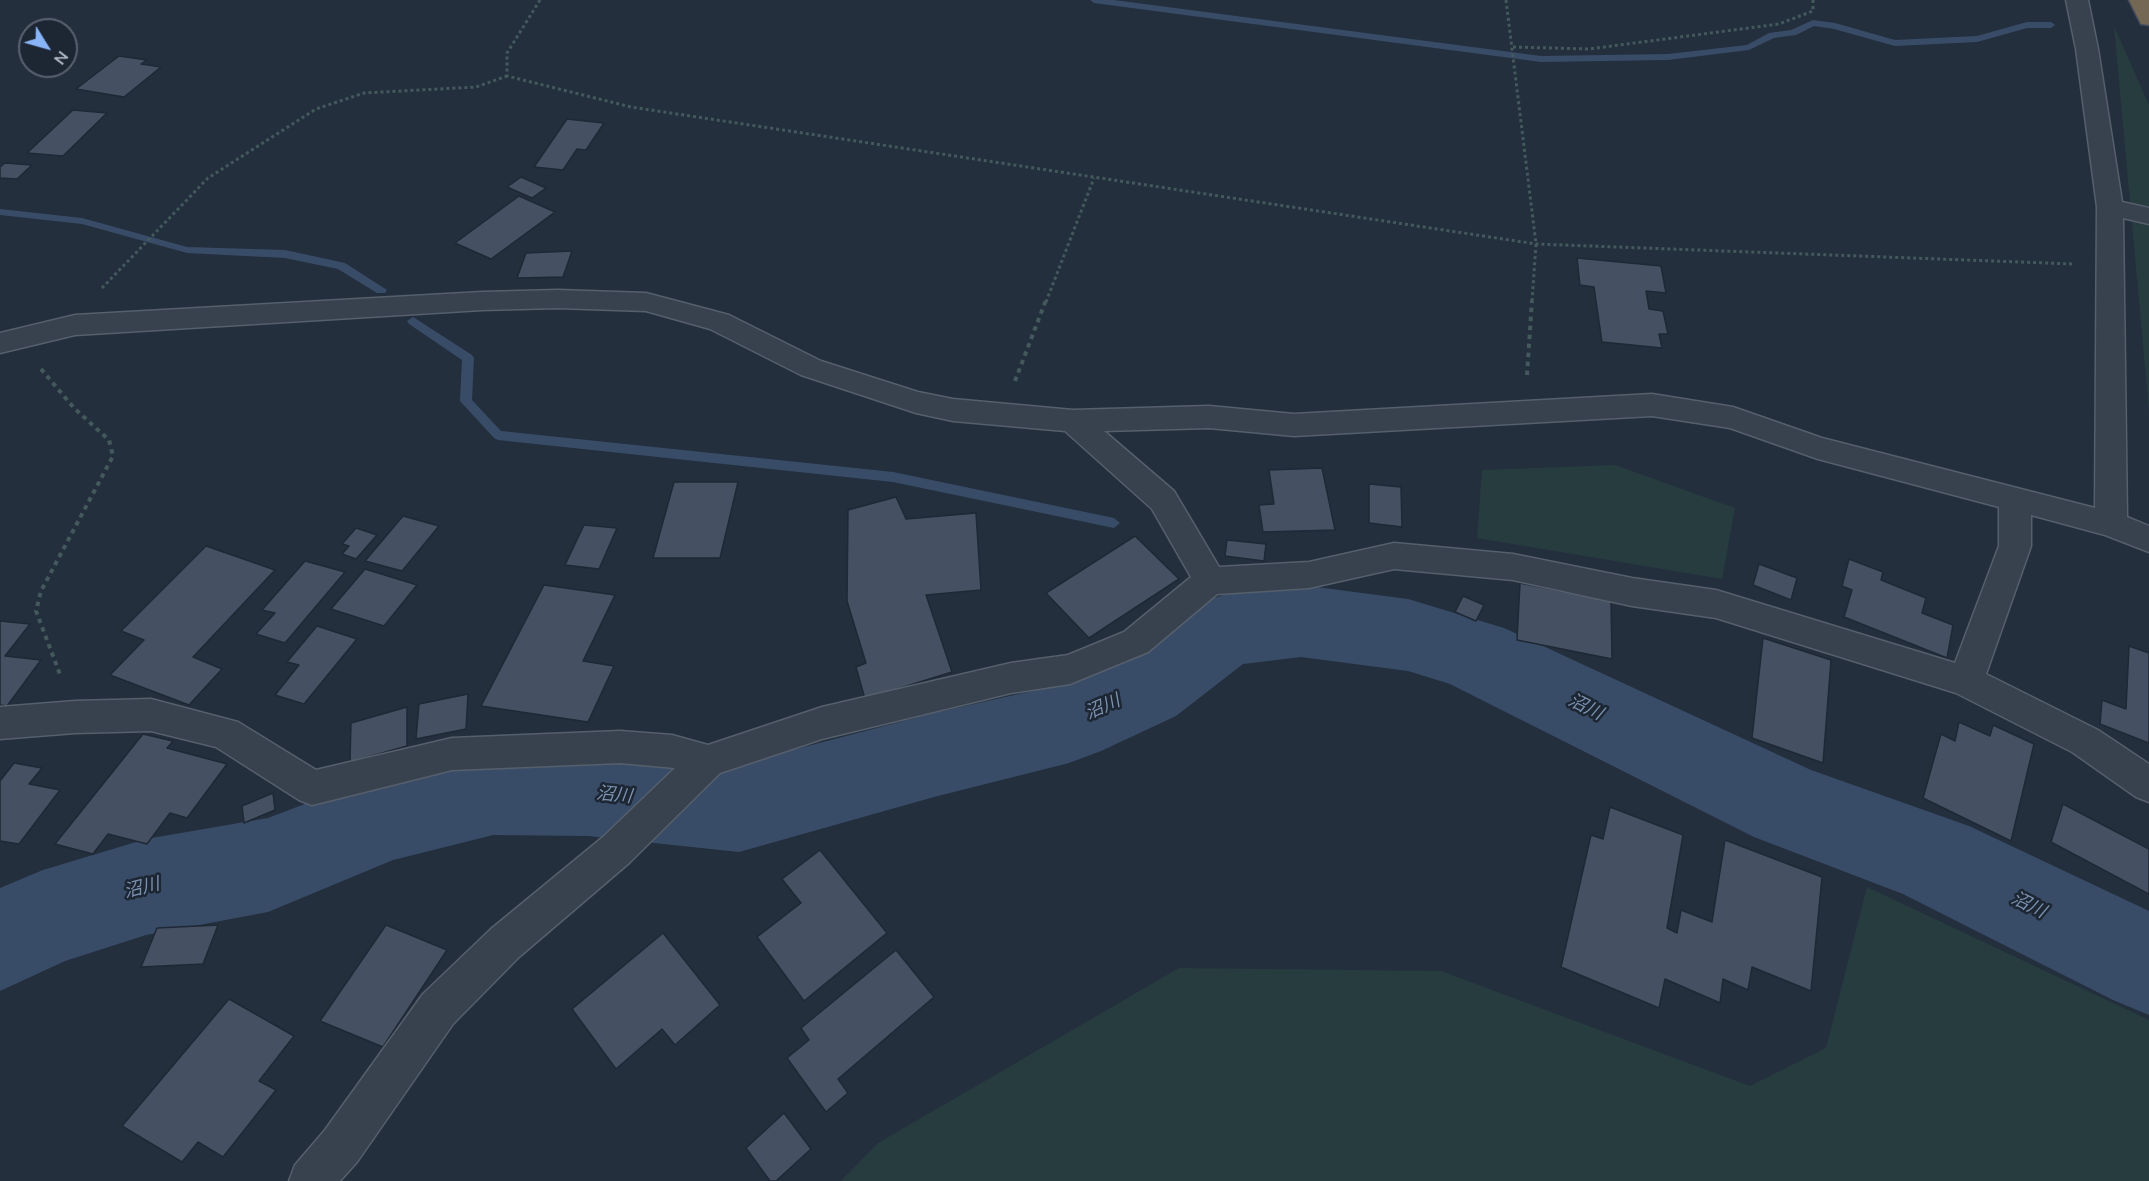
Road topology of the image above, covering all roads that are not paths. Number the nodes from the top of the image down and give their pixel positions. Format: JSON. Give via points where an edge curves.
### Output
{"nodes":[{"id":1,"x":2077,"y":0,"type":"edge"},
{"id":2,"x":2140,"y":0,"type":"edge"},
{"id":3,"x":2149,"y":19,"type":"edge"},
{"id":4,"x":2110,"y":207,"type":"junction"},
{"id":5,"x":2149,"y":216,"type":"edge"},
{"id":6,"x":12,"y":340,"type":"edge"},
{"id":7,"x":1073,"y":421,"type":"junction"},
{"id":8,"x":2015,"y":499,"type":"junction"},
{"id":9,"x":2111,"y":524,"type":"junction"},
{"id":10,"x":2149,"y":539,"type":"edge"},
{"id":11,"x":1210,"y":581,"type":"junction"},
{"id":12,"x":1966,"y":681,"type":"junction"},
{"id":13,"x":0,"y":723,"type":"edge"},
{"id":14,"x":708,"y":761,"type":"junction"},
{"id":15,"x":2149,"y":785,"type":"edge"},
{"id":16,"x":311,"y":1181,"type":"edge"}],
"edges":[{"from":1,"to":4,"type":"street"},
{"from":2,"to":3,"type":"highway"},
{"from":4,"to":5,"type":"street"},
{"from":4,"to":9,"type":"street"},
{"from":6,"to":7,"type":"street","via":[[75,325],[471,302],[646,302],[718,322],[812,368],[916,402],[953,410]]},
{"from":7,"to":8,"type":"street","via":[[1209,417],[1294,425],[1652,405],[1733,418],[1818,448]]},
{"from":7,"to":11,"type":"street","via":[[1163,500]]},
{"from":8,"to":9,"type":"street"},
{"from":8,"to":12,"type":"street","via":[[2015,546]]},
{"from":9,"to":10,"type":"street"},
{"from":11,"to":12,"type":"street","via":[[1309,575],[1394,556],[1513,567],[1632,592],[1716,604]]},
{"from":11,"to":14,"type":"street","via":[[1136,642],[1070,669],[1011,678],[822,723]]},
{"from":12,"to":15,"type":"street","via":[[2085,741]]},
{"from":13,"to":14,"type":"street","via":[[151,714],[225,733],[312,788],[452,754],[620,747],[672,751]]},
{"from":14,"to":16,"type":"street","via":[[616,850],[505,943],[438,1009],[341,1146]]}]}
